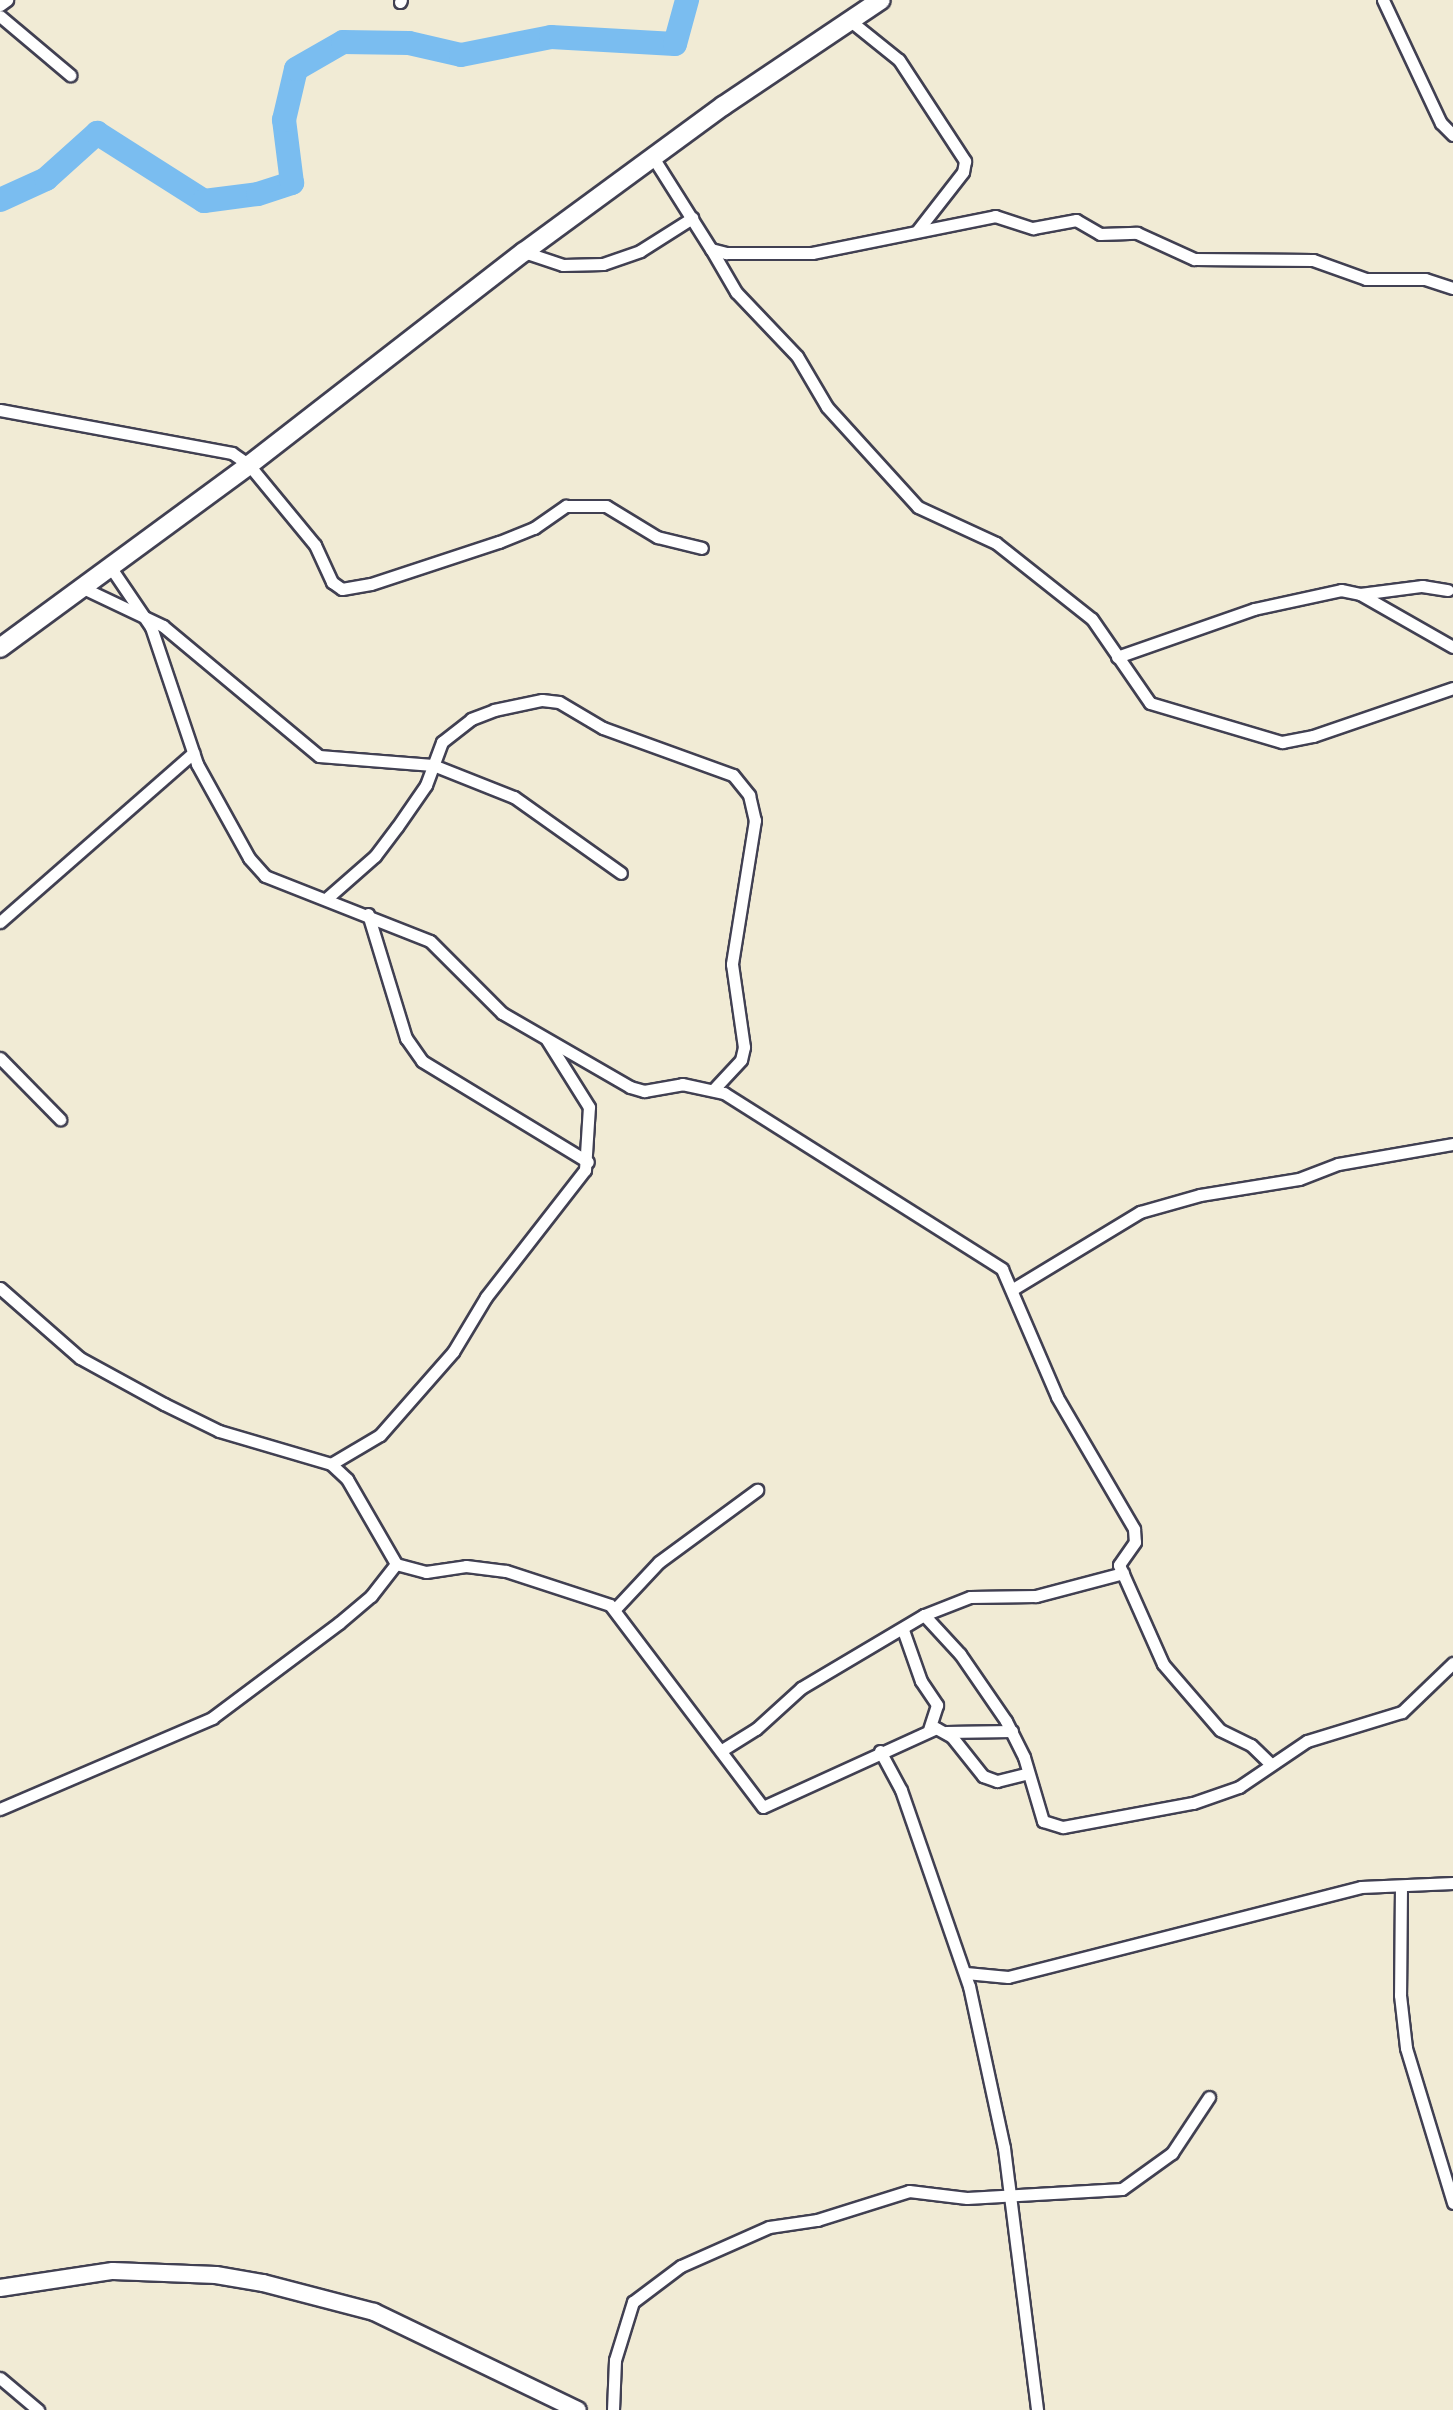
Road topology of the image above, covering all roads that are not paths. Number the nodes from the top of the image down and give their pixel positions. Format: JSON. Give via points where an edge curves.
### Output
{"nodes":[{"id":1,"x":7,"y":0,"type":"edge"},
{"id":2,"x":881,"y":0,"type":"edge"},
{"id":3,"x":1383,"y":0,"type":"edge"},
{"id":4,"x":0,"y":5,"type":"edge"},
{"id":5,"x":0,"y":16,"type":"edge"},
{"id":6,"x":848,"y":19,"type":"junction"},
{"id":7,"x":70,"y":75,"type":"dead end"},
{"id":8,"x":1453,"y":135,"type":"edge"},
{"id":9,"x":654,"y":159,"type":"junction"},
{"id":10,"x":692,"y":218,"type":"junction"},
{"id":11,"x":917,"y":231,"type":"junction"},
{"id":12,"x":711,"y":249,"type":"junction"},
{"id":13,"x":524,"y":252,"type":"junction"},
{"id":14,"x":1453,"y":288,"type":"edge"},
{"id":15,"x":0,"y":410,"type":"edge"},
{"id":16,"x":249,"y":465,"type":"junction"},
{"id":17,"x":702,"y":548,"type":"dead end"},
{"id":18,"x":109,"y":565,"type":"junction"},
{"id":19,"x":81,"y":587,"type":"junction"},
{"id":20,"x":1448,"y":590,"type":"dead end"},
{"id":21,"x":1360,"y":594,"type":"junction"},
{"id":22,"x":146,"y":617,"type":"junction"},
{"id":23,"x":1453,"y":647,"type":"edge"},
{"id":24,"x":0,"y":648,"type":"edge"},
{"id":25,"x":1117,"y":657,"type":"junction"},
{"id":26,"x":1453,"y":688,"type":"edge"},
{"id":27,"x":193,"y":753,"type":"junction"},
{"id":28,"x":433,"y":765,"type":"junction"},
{"id":29,"x":621,"y":873,"type":"dead end"},
{"id":30,"x":326,"y":899,"type":"junction"},
{"id":31,"x":368,"y":914,"type":"junction"},
{"id":32,"x":0,"y":922,"type":"edge"},
{"id":33,"x":544,"y":1036,"type":"junction"},
{"id":34,"x":0,"y":1058,"type":"edge"},
{"id":35,"x":713,"y":1090,"type":"junction"},
{"id":36,"x":60,"y":1119,"type":"dead end"},
{"id":37,"x":1453,"y":1144,"type":"edge"},
{"id":38,"x":588,"y":1162,"type":"junction"},
{"id":39,"x":0,"y":1288,"type":"edge"},
{"id":40,"x":1013,"y":1289,"type":"junction"},
{"id":41,"x":331,"y":1464,"type":"junction"},
{"id":42,"x":757,"y":1490,"type":"dead end"},
{"id":43,"x":396,"y":1564,"type":"junction"},
{"id":44,"x":1123,"y":1573,"type":"junction"},
{"id":45,"x":615,"y":1609,"type":"junction"},
{"id":46,"x":924,"y":1615,"type":"junction"},
{"id":47,"x":903,"y":1630,"type":"junction"},
{"id":48,"x":1453,"y":1663,"type":"edge"},
{"id":49,"x":929,"y":1729,"type":"junction"},
{"id":50,"x":1012,"y":1731,"type":"junction"},
{"id":51,"x":946,"y":1732,"type":"junction"},
{"id":52,"x":722,"y":1750,"type":"junction"},
{"id":53,"x":880,"y":1751,"type":"junction"},
{"id":54,"x":1271,"y":1764,"type":"junction"},
{"id":55,"x":1028,"y":1773,"type":"junction"},
{"id":56,"x":0,"y":1809,"type":"edge"},
{"id":57,"x":1453,"y":1883,"type":"edge"},
{"id":58,"x":1401,"y":1886,"type":"junction"},
{"id":59,"x":966,"y":1973,"type":"junction"},
{"id":60,"x":1209,"y":2097,"type":"dead end"},
{"id":61,"x":1009,"y":2195,"type":"junction"},
{"id":62,"x":1453,"y":2203,"type":"edge"},
{"id":63,"x":0,"y":2288,"type":"edge"},
{"id":64,"x":0,"y":2378,"type":"edge"},
{"id":65,"x":38,"y":2410,"type":"edge"},
{"id":66,"x":578,"y":2410,"type":"edge"},
{"id":67,"x":613,"y":2410,"type":"edge"},
{"id":68,"x":1037,"y":2410,"type":"edge"}],
"edges":[{"from":1,"to":4,"type":"street"},
{"from":2,"to":6,"type":"highway"},
{"from":3,"to":8,"type":"street","via":[[1441,123]]},
{"from":5,"to":7,"type":"street"},
{"from":6,"to":9,"type":"highway"},
{"from":6,"to":11,"type":"street","via":[[899,60],[965,161],[963,172]]},
{"from":9,"to":10,"type":"street"},
{"from":9,"to":13,"type":"highway"},
{"from":10,"to":12,"type":"street"},
{"from":10,"to":13,"type":"street","via":[[640,251],[603,264],[563,265]]},
{"from":11,"to":12,"type":"street","via":[[812,253]]},
{"from":11,"to":14,"type":"street","via":[[995,216],[1033,228],[1076,220],[1100,234],[1137,233],[1194,259],[1313,260],[1366,279],[1425,279]]},
{"from":12,"to":25,"type":"street","via":[[736,292],[797,356],[827,407],[918,507],[996,543],[1092,619]]},
{"from":13,"to":16,"type":"highway"},
{"from":15,"to":16,"type":"street","via":[[223,449]]},
{"from":16,"to":17,"type":"street","via":[[315,545],[332,582],[342,589],[499,542],[534,528],[566,506],[606,506],[657,537]]},
{"from":16,"to":18,"type":"highway"},
{"from":18,"to":19,"type":"highway"},
{"from":18,"to":22,"type":"street"},
{"from":19,"to":22,"type":"street"},
{"from":19,"to":24,"type":"highway"},
{"from":20,"to":21,"type":"street","via":[[1422,586]]},
{"from":21,"to":23,"type":"street"},
{"from":21,"to":25,"type":"street","via":[[1341,590],[1254,609]]},
{"from":22,"to":27,"type":"street"},
{"from":22,"to":28,"type":"street","via":[[319,756]]},
{"from":25,"to":26,"type":"street","via":[[1150,703],[1270,741],[1313,736]]},
{"from":27,"to":30,"type":"street","via":[[256,867],[277,883]]},
{"from":27,"to":32,"type":"street"},
{"from":28,"to":29,"type":"street","via":[[514,797]]},
{"from":28,"to":30,"type":"street","via":[[416,802],[375,856]]},
{"from":28,"to":35,"type":"street","via":[[442,742],[471,719],[550,700],[603,728],[738,779],[749,795],[755,820],[732,964],[744,1047],[741,1060]]},
{"from":30,"to":31,"type":"street"},
{"from":31,"to":33,"type":"street","via":[[442,948],[502,1013]]},
{"from":31,"to":38,"type":"street","via":[[406,1038],[422,1061]]},
{"from":33,"to":35,"type":"street","via":[[638,1090],[682,1084]]},
{"from":33,"to":38,"type":"street","via":[[589,1107]]},
{"from":34,"to":36,"type":"street"},
{"from":35,"to":40,"type":"street","via":[[989,1258]]},
{"from":37,"to":40,"type":"street","via":[[1338,1164],[1299,1179],[1200,1195],[1140,1212]]},
{"from":38,"to":41,"type":"street","via":[[569,1196],[486,1297],[453,1352],[380,1435]]},
{"from":39,"to":41,"type":"street","via":[[80,1358],[164,1404],[219,1431]]},
{"from":40,"to":44,"type":"street","via":[[1057,1397],[1134,1529],[1135,1542],[1119,1559]]},
{"from":41,"to":43,"type":"street","via":[[347,1479]]},
{"from":42,"to":45,"type":"street","via":[[659,1562]]},
{"from":43,"to":45,"type":"street","via":[[426,1572],[466,1566],[506,1571]]},
{"from":43,"to":56,"type":"street","via":[[371,1596],[339,1623],[212,1718]]},
{"from":44,"to":46,"type":"street","via":[[1036,1596],[970,1597]]},
{"from":44,"to":54,"type":"street","via":[[1169,1672],[1220,1730],[1251,1745]]},
{"from":45,"to":52,"type":"street","via":[[697,1725]]},
{"from":46,"to":47,"type":"street"},
{"from":46,"to":50,"type":"street","via":[[960,1654]]},
{"from":47,"to":49,"type":"street","via":[[921,1681],[937,1705]]},
{"from":47,"to":52,"type":"street","via":[[801,1688],[756,1729]]},
{"from":48,"to":54,"type":"street","via":[[1402,1712],[1307,1741]]},
{"from":49,"to":51,"type":"street"},
{"from":49,"to":53,"type":"street"},
{"from":50,"to":51,"type":"street"},
{"from":50,"to":55,"type":"street"},
{"from":51,"to":55,"type":"street","via":[[983,1776],[997,1781]]},
{"from":52,"to":53,"type":"street","via":[[766,1808]]},
{"from":53,"to":59,"type":"street","via":[[898,1783]]},
{"from":54,"to":55,"type":"street","via":[[1213,1798],[1063,1827],[1043,1821]]},
{"from":57,"to":58,"type":"street"},
{"from":58,"to":59,"type":"street","via":[[1361,1887],[1008,1977]]},
{"from":58,"to":62,"type":"street","via":[[1400,1995],[1406,2048]]},
{"from":59,"to":61,"type":"street"},
{"from":60,"to":61,"type":"street","via":[[1172,2153],[1135,2184]]},
{"from":61,"to":67,"type":"street","via":[[956,2198],[909,2191],[817,2220],[769,2227],[681,2266],[633,2302],[615,2360]]},
{"from":61,"to":68,"type":"street"},
{"from":63,"to":66,"type":"main road","via":[[113,2271],[263,2283],[374,2312]]},
{"from":64,"to":65,"type":"street"}]}
